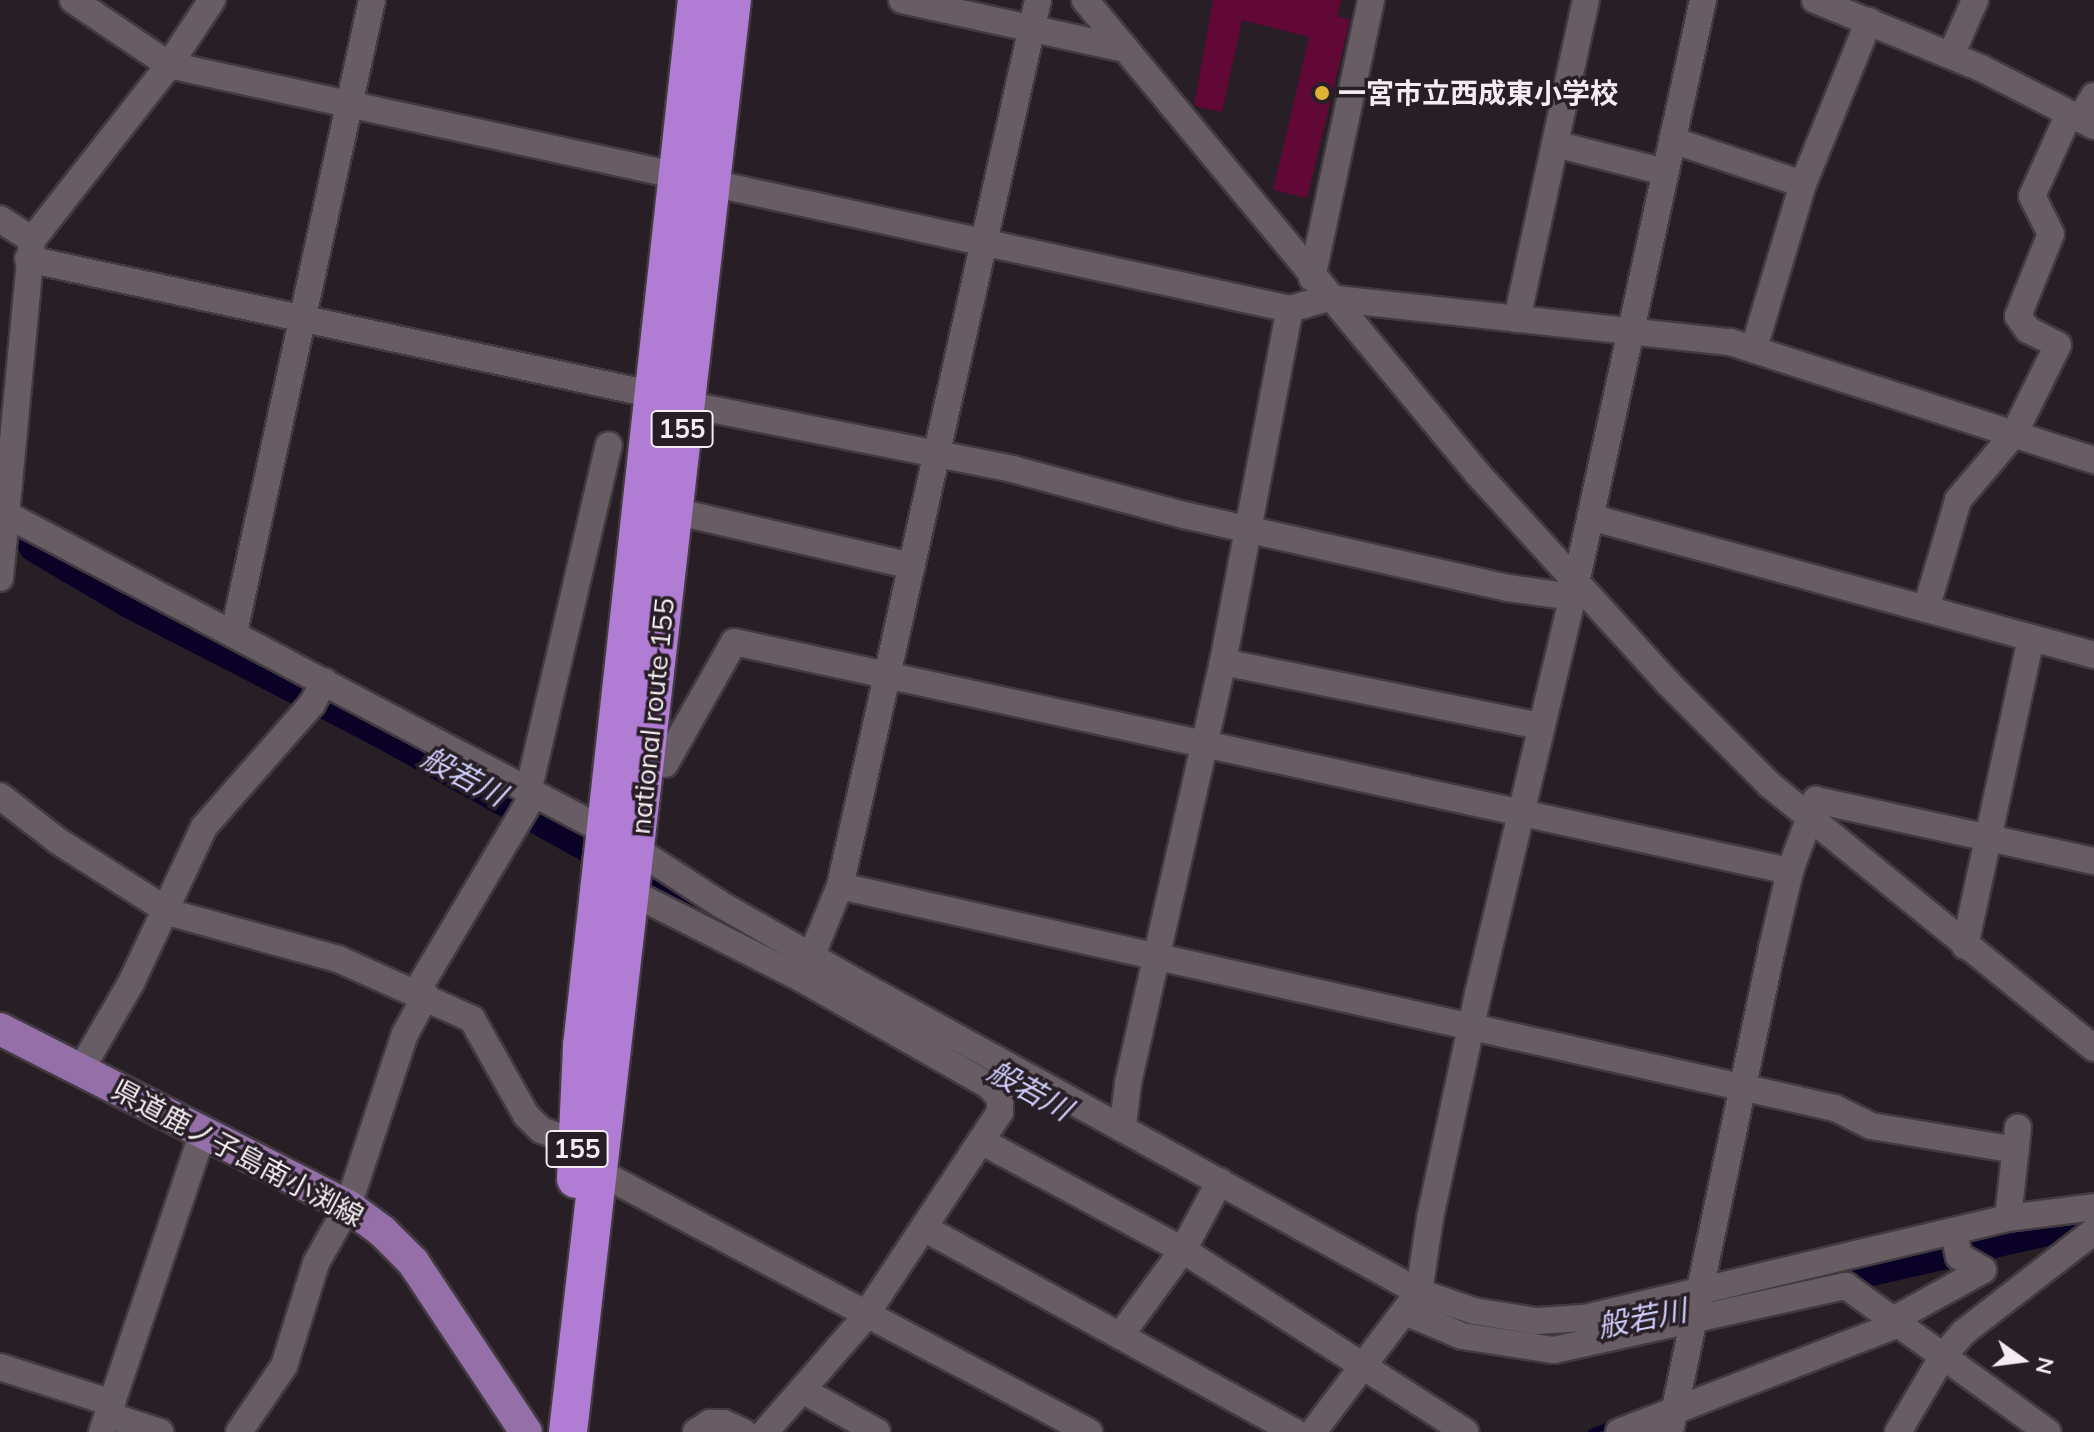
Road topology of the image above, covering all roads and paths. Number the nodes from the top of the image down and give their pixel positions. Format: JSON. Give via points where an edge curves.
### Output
{"nodes":[{"id":1,"x":73,"y":0,"type":"edge"},
{"id":2,"x":212,"y":0,"type":"edge"},
{"id":3,"x":372,"y":0,"type":"edge"},
{"id":4,"x":697,"y":0,"type":"edge"},
{"id":5,"x":732,"y":0,"type":"edge"},
{"id":6,"x":902,"y":0,"type":"edge"},
{"id":7,"x":1038,"y":0,"type":"edge"},
{"id":8,"x":1085,"y":0,"type":"edge"},
{"id":9,"x":1371,"y":0,"type":"edge"},
{"id":10,"x":1586,"y":0,"type":"edge"},
{"id":11,"x":1703,"y":0,"type":"edge"},
{"id":12,"x":1815,"y":0,"type":"edge"},
{"id":13,"x":1975,"y":0,"type":"edge"},
{"id":14,"x":1107,"y":12,"type":"edge"},
{"id":15,"x":1869,"y":21,"type":"junction"},
{"id":16,"x":1030,"y":28,"type":"junction"},
{"id":17,"x":1125,"y":49,"type":"junction"},
{"id":18,"x":1951,"y":55,"type":"junction"},
{"id":19,"x":169,"y":65,"type":"junction"},
{"id":20,"x":2094,"y":96,"type":"edge"},
{"id":21,"x":347,"y":104,"type":"junction"},
{"id":22,"x":2081,"y":119,"type":"edge"},
{"id":23,"x":1672,"y":140,"type":"junction"},
{"id":24,"x":1555,"y":144,"type":"junction"},
{"id":25,"x":1665,"y":172,"type":"junction"},
{"id":26,"x":695,"y":182,"type":"junction"},
{"id":27,"x":1803,"y":184,"type":"junction"},
{"id":28,"x":0,"y":219,"type":"edge"},
{"id":29,"x":985,"y":242,"type":"junction"},
{"id":30,"x":30,"y":250,"type":"junction"},
{"id":31,"x":1321,"y":288,"type":"junction"},
{"id":32,"x":1290,"y":309,"type":"junction"},
{"id":33,"x":300,"y":318,"type":"junction"},
{"id":34,"x":1517,"y":319,"type":"junction"},
{"id":35,"x":1630,"y":332,"type":"junction"},
{"id":36,"x":1754,"y":348,"type":"junction"},
{"id":37,"x":670,"y":400,"type":"junction"},
{"id":38,"x":2014,"y":434,"type":"junction"},
{"id":39,"x":609,"y":445,"type":"dead end"},
{"id":40,"x":7,"y":448,"type":"edge"},
{"id":41,"x":936,"y":455,"type":"junction"},
{"id":42,"x":2094,"y":460,"type":"edge"},
{"id":43,"x":674,"y":511,"type":"junction"},
{"id":44,"x":4,"y":512,"type":"edge"},
{"id":45,"x":1590,"y":517,"type":"junction"},
{"id":46,"x":1250,"y":529,"type":"junction"},
{"id":47,"x":912,"y":566,"type":"junction"},
{"id":48,"x":0,"y":578,"type":"edge"},
{"id":49,"x":1574,"y":590,"type":"junction"},
{"id":50,"x":1926,"y":609,"type":"junction"},
{"id":51,"x":234,"y":632,"type":"junction"},
{"id":52,"x":2031,"y":638,"type":"junction"},
{"id":53,"x":2094,"y":655,"type":"edge"},
{"id":54,"x":1223,"y":662,"type":"junction"},
{"id":55,"x":888,"y":671,"type":"junction"},
{"id":56,"x":320,"y":690,"type":"junction"},
{"id":57,"x":1539,"y":726,"type":"junction"},
{"id":58,"x":1205,"y":741,"type":"junction"},
{"id":59,"x":665,"y":764,"type":"dead end"},
{"id":60,"x":0,"y":796,"type":"edge"},
{"id":61,"x":528,"y":802,"type":"junction"},
{"id":62,"x":1519,"y":813,"type":"junction"},
{"id":63,"x":1807,"y":815,"type":"junction"},
{"id":64,"x":1990,"y":839,"type":"junction"},
{"id":65,"x":2094,"y":861,"type":"edge"},
{"id":66,"x":619,"y":863,"type":"junction"},
{"id":67,"x":1790,"y":871,"type":"junction"},
{"id":68,"x":840,"y":886,"type":"junction"},
{"id":69,"x":165,"y":909,"type":"junction"},
{"id":70,"x":1965,"y":946,"type":"junction"},
{"id":71,"x":1156,"y":957,"type":"junction"},
{"id":72,"x":809,"y":966,"type":"junction"},
{"id":73,"x":422,"y":993,"type":"junction"},
{"id":74,"x":1472,"y":1027,"type":"junction"},
{"id":75,"x":0,"y":1029,"type":"edge"},
{"id":76,"x":2094,"y":1048,"type":"edge"},
{"id":77,"x":80,"y":1071,"type":"junction"},
{"id":78,"x":1741,"y":1086,"type":"junction"},
{"id":79,"x":1123,"y":1125,"type":"junction"},
{"id":80,"x":202,"y":1134,"type":"junction"},
{"id":81,"x":981,"y":1141,"type":"junction"},
{"id":82,"x":588,"y":1158,"type":"junction"},
{"id":83,"x":1215,"y":1189,"type":"junction"},
{"id":84,"x":348,"y":1206,"type":"junction"},
{"id":85,"x":2094,"y":1207,"type":"edge"},
{"id":86,"x":2008,"y":1218,"type":"junction"},
{"id":87,"x":924,"y":1228,"type":"junction"},
{"id":88,"x":2094,"y":1231,"type":"edge"},
{"id":89,"x":1956,"y":1243,"type":"junction"},
{"id":90,"x":1183,"y":1250,"type":"junction"},
{"id":91,"x":1412,"y":1302,"type":"junction"},
{"id":92,"x":1696,"y":1305,"type":"junction"},
{"id":93,"x":867,"y":1313,"type":"junction"},
{"id":94,"x":1893,"y":1323,"type":"junction"},
{"id":95,"x":1120,"y":1336,"type":"junction"},
{"id":96,"x":1943,"y":1356,"type":"junction"},
{"id":97,"x":0,"y":1367,"type":"edge"},
{"id":98,"x":1359,"y":1367,"type":"junction"},
{"id":99,"x":802,"y":1390,"type":"junction"},
{"id":100,"x":107,"y":1416,"type":"edge"},
{"id":101,"x":1672,"y":1422,"type":"edge"},
{"id":102,"x":160,"y":1432,"type":"edge"},
{"id":103,"x":239,"y":1432,"type":"edge"},
{"id":104,"x":526,"y":1432,"type":"edge"},
{"id":105,"x":552,"y":1432,"type":"edge"},
{"id":106,"x":568,"y":1432,"type":"edge"},
{"id":107,"x":696,"y":1432,"type":"edge"},
{"id":108,"x":743,"y":1432,"type":"edge"},
{"id":109,"x":765,"y":1432,"type":"edge"},
{"id":110,"x":877,"y":1432,"type":"edge"},
{"id":111,"x":1089,"y":1432,"type":"edge"},
{"id":112,"x":1295,"y":1432,"type":"edge"},
{"id":113,"x":1313,"y":1432,"type":"edge"},
{"id":114,"x":1465,"y":1432,"type":"edge"},
{"id":115,"x":1619,"y":1432,"type":"edge"},
{"id":116,"x":1898,"y":1432,"type":"edge"},
{"id":117,"x":2048,"y":1432,"type":"edge"}],
"edges":[{"from":1,"to":19,"type":"street"},
{"from":2,"to":19,"type":"street"},
{"from":3,"to":21,"type":"street"},
{"from":4,"to":26,"type":"highway","name":"national route 155","number":"155"},
{"from":5,"to":26,"type":"highway","name":"national route 155","number":"155"},
{"from":6,"to":16,"type":"street"},
{"from":7,"to":16,"type":"street"},
{"from":8,"to":14,"type":"street"},
{"from":9,"to":31,"type":"street"},
{"from":10,"to":24,"type":"street"},
{"from":11,"to":23,"type":"street"},
{"from":12,"to":15,"type":"street"},
{"from":13,"to":18,"type":"street"},
{"from":14,"to":17,"type":"street"},
{"from":15,"to":18,"type":"street"},
{"from":15,"to":27,"type":"street"},
{"from":16,"to":17,"type":"street"},
{"from":16,"to":29,"type":"street"},
{"from":17,"to":31,"type":"street"},
{"from":18,"to":22,"type":"street"},
{"from":19,"to":21,"type":"street"},
{"from":19,"to":30,"type":"street"},
{"from":20,"to":22,"type":"street"},
{"from":21,"to":26,"type":"street"},
{"from":21,"to":33,"type":"street"},
{"from":22,"to":38,"type":"street","via":[[2032,196],[2051,234],[2018,316],[2028,330],[2058,345]]},
{"from":23,"to":25,"type":"street"},
{"from":23,"to":27,"type":"street"},
{"from":24,"to":25,"type":"street"},
{"from":24,"to":34,"type":"street"},
{"from":25,"to":35,"type":"street"},
{"from":26,"to":29,"type":"street"},
{"from":26,"to":37,"type":"highway","name":"national route 155","number":"155"},
{"from":27,"to":36,"type":"street"},
{"from":28,"to":30,"type":"street"},
{"from":29,"to":32,"type":"street"},
{"from":29,"to":41,"type":"street"},
{"from":30,"to":33,"type":"street"},
{"from":30,"to":40,"type":"street"},
{"from":31,"to":32,"type":"street"},
{"from":31,"to":34,"type":"street"},
{"from":31,"to":49,"type":"street"},
{"from":32,"to":46,"type":"street"},
{"from":33,"to":37,"type":"street"},
{"from":33,"to":51,"type":"street"},
{"from":34,"to":35,"type":"street"},
{"from":35,"to":36,"type":"street"},
{"from":35,"to":45,"type":"street"},
{"from":36,"to":38,"type":"street"},
{"from":37,"to":41,"type":"street"},
{"from":37,"to":43,"type":"highway","name":"national route 155","number":"155"},
{"from":37,"to":66,"type":"highway","name":"national route 155","number":"155"},
{"from":38,"to":42,"type":"street"},
{"from":38,"to":50,"type":"street","via":[[1958,500]]},
{"from":39,"to":61,"type":"street"},
{"from":40,"to":44,"type":"street"},
{"from":41,"to":46,"type":"street"},
{"from":41,"to":47,"type":"street"},
{"from":43,"to":47,"type":"street"},
{"from":43,"to":66,"type":"highway","name":"national route 155","number":"155"},
{"from":44,"to":48,"type":"street"},
{"from":44,"to":51,"type":"street"},
{"from":45,"to":49,"type":"street"},
{"from":45,"to":50,"type":"street"},
{"from":46,"to":49,"type":"street","via":[[1508,588]]},
{"from":46,"to":54,"type":"street"},
{"from":47,"to":55,"type":"street"},
{"from":49,"to":57,"type":"street"},
{"from":49,"to":63,"type":"street","via":[[1770,785]]},
{"from":50,"to":52,"type":"street"},
{"from":51,"to":56,"type":"street"},
{"from":52,"to":53,"type":"street"},
{"from":52,"to":64,"type":"street"},
{"from":54,"to":57,"type":"street"},
{"from":54,"to":58,"type":"street"},
{"from":55,"to":58,"type":"street"},
{"from":55,"to":59,"type":"street","via":[[734,642]]},
{"from":55,"to":68,"type":"street"},
{"from":56,"to":61,"type":"street"},
{"from":56,"to":69,"type":"street","via":[[227,794],[204,827]]},
{"from":57,"to":62,"type":"street"},
{"from":58,"to":62,"type":"street"},
{"from":58,"to":71,"type":"street"},
{"from":60,"to":69,"type":"street","via":[[58,841]]},
{"from":61,"to":66,"type":"street"},
{"from":61,"to":73,"type":"street"},
{"from":62,"to":67,"type":"street"},
{"from":62,"to":74,"type":"street"},
{"from":63,"to":64,"type":"street","via":[[1816,800]]},
{"from":63,"to":67,"type":"street"},
{"from":63,"to":70,"type":"street"},
{"from":64,"to":65,"type":"street"},
{"from":64,"to":70,"type":"street"},
{"from":66,"to":72,"type":"street"},
{"from":66,"to":72,"type":"street","via":[[720,904]]},
{"from":66,"to":82,"type":"highway","name":"national route 155","number":"155","via":[[582,1046]]},
{"from":67,"to":78,"type":"street"},
{"from":68,"to":71,"type":"street"},
{"from":68,"to":72,"type":"street"},
{"from":69,"to":73,"type":"street","via":[[338,959]]},
{"from":69,"to":77,"type":"street","via":[[131,983]]},
{"from":70,"to":76,"type":"street"},
{"from":71,"to":74,"type":"street"},
{"from":71,"to":79,"type":"street"},
{"from":72,"to":79,"type":"street","via":[[878,994]]},
{"from":72,"to":81,"type":"street","via":[[988,1085],[1000,1098],[1000,1112]]},
{"from":73,"to":82,"type":"street","via":[[472,1019],[526,1115]]},
{"from":73,"to":84,"type":"street"},
{"from":74,"to":78,"type":"street"},
{"from":74,"to":91,"type":"street"},
{"from":75,"to":77,"type":"main road","name":"県道鹿ノ子島南小渕線"},
{"from":77,"to":80,"type":"main road","name":"県道鹿ノ子島南小渕線"},
{"from":78,"to":86,"type":"street","via":[[1835,1108],[1871,1126],[2017,1139]]},
{"from":78,"to":92,"type":"street"},
{"from":79,"to":83,"type":"street"},
{"from":80,"to":84,"type":"main road","name":"県道鹿ノ子島南小渕線"},
{"from":80,"to":100,"type":"street"},
{"from":81,"to":87,"type":"street"},
{"from":81,"to":90,"type":"street"},
{"from":82,"to":93,"type":"street"},
{"from":82,"to":105,"type":"highway","name":"national route 155","number":"155"},
{"from":82,"to":106,"type":"highway","name":"national route 155","number":"155"},
{"from":83,"to":90,"type":"street"},
{"from":83,"to":91,"type":"street"},
{"from":84,"to":103,"type":"street","via":[[316,1263],[284,1366]]},
{"from":84,"to":104,"type":"main road","name":"県道鹿ノ子島南小渕線","via":[[413,1262]]},
{"from":85,"to":86,"type":"street"},
{"from":86,"to":89,"type":"street"},
{"from":87,"to":93,"type":"street"},
{"from":87,"to":95,"type":"street"},
{"from":88,"to":96,"type":"street","via":[[2054,1258]]},
{"from":89,"to":92,"type":"street"},
{"from":89,"to":94,"type":"street","via":[[1983,1270]]},
{"from":90,"to":95,"type":"street"},
{"from":90,"to":98,"type":"street"},
{"from":91,"to":92,"type":"street","via":[[1462,1336],[1554,1350]]},
{"from":91,"to":98,"type":"street"},
{"from":92,"to":94,"type":"street","via":[[1846,1286]]},
{"from":92,"to":101,"type":"street"},
{"from":93,"to":99,"type":"street"},
{"from":93,"to":111,"type":"street"},
{"from":94,"to":96,"type":"street"},
{"from":94,"to":101,"type":"street"},
{"from":95,"to":112,"type":"street"},
{"from":96,"to":116,"type":"street"},
{"from":96,"to":117,"type":"street"},
{"from":97,"to":100,"type":"street"},
{"from":98,"to":113,"type":"street"},
{"from":98,"to":114,"type":"street"},
{"from":99,"to":109,"type":"street"},
{"from":99,"to":110,"type":"street"},
{"from":100,"to":102,"type":"street"},
{"from":101,"to":115,"type":"street"},
{"from":107,"to":108,"type":"street","via":[[710,1423],[724,1423]]}]}
